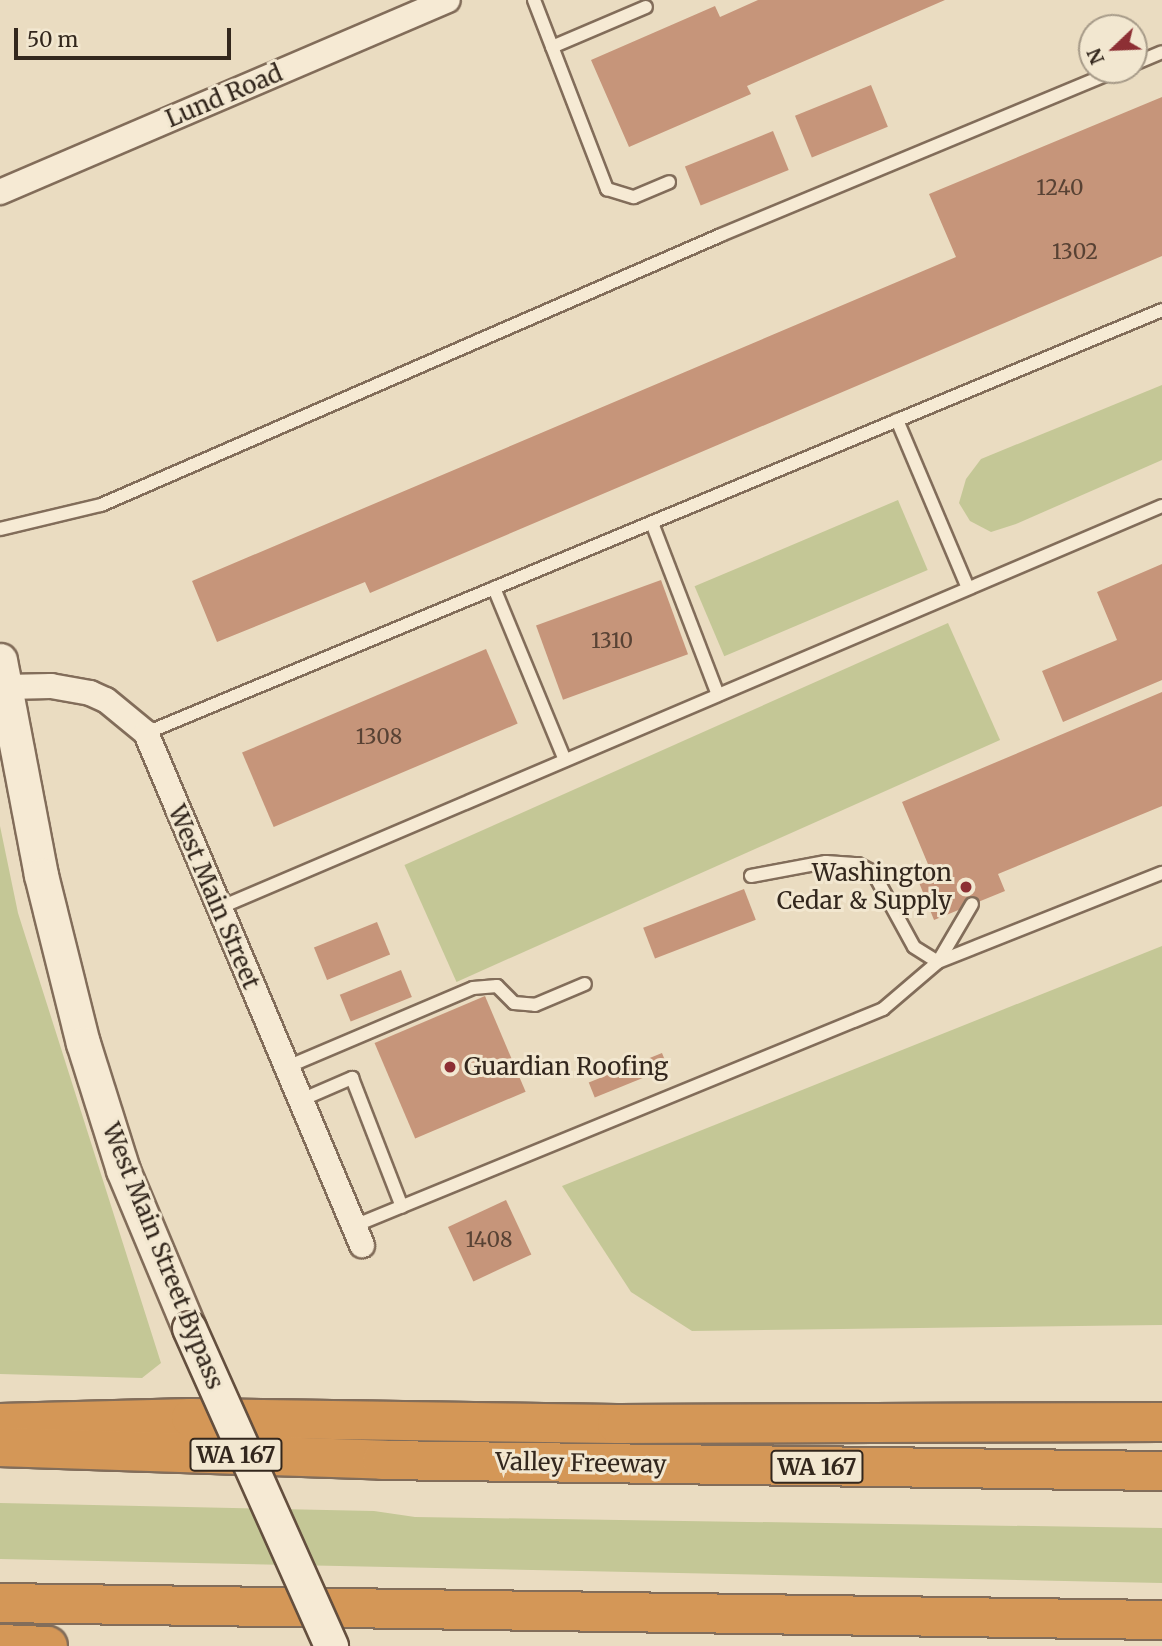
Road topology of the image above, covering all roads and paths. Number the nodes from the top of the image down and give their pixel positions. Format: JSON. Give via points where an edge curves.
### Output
{"nodes":[{"id":1,"x":448,"y":0,"type":"edge"},
{"id":2,"x":534,"y":0,"type":"edge"},
{"id":3,"x":646,"y":6,"type":"dead end"},
{"id":4,"x":552,"y":47,"type":"junction"},
{"id":5,"x":1084,"y":84,"type":"edge"},
{"id":6,"x":669,"y":182,"type":"dead end"},
{"id":7,"x":0,"y":192,"type":"edge"},
{"id":8,"x":1162,"y":310,"type":"edge"},
{"id":9,"x":897,"y":420,"type":"junction"},
{"id":10,"x":1162,"y":506,"type":"edge"},
{"id":11,"x":652,"y":523,"type":"junction"},
{"id":12,"x":0,"y":529,"type":"edge"},
{"id":13,"x":494,"y":588,"type":"junction"},
{"id":14,"x":968,"y":588,"type":"junction"},
{"id":15,"x":3,"y":673,"type":"edge"},
{"id":16,"x":718,"y":695,"type":"junction"},
{"id":17,"x":146,"y":733,"type":"junction"},
{"id":18,"x":565,"y":760,"type":"junction"},
{"id":19,"x":1162,"y":873,"type":"edge"},
{"id":20,"x":751,"y":876,"type":"dead end"},
{"id":21,"x":972,"y":904,"type":"dead end"},
{"id":22,"x":219,"y":908,"type":"junction"},
{"id":23,"x":937,"y":962,"type":"junction"},
{"id":24,"x":585,"y":984,"type":"dead end"},
{"id":25,"x":286,"y":1067,"type":"junction"},
{"id":26,"x":301,"y":1100,"type":"junction"},
{"id":27,"x":402,"y":1207,"type":"junction"},
{"id":28,"x":358,"y":1236,"type":"joint"},
{"id":29,"x":1162,"y":1422,"type":"edge"},
{"id":30,"x":0,"y":1423,"type":"edge"},
{"id":31,"x":0,"y":1447,"type":"edge"},
{"id":32,"x":1162,"y":1471,"type":"edge"},
{"id":33,"x":0,"y":1604,"type":"edge"},
{"id":34,"x":1162,"y":1618,"type":"edge"},
{"id":35,"x":0,"y":1644,"type":"edge"},
{"id":36,"x":48,"y":1646,"type":"edge"},
{"id":37,"x":331,"y":1646,"type":"edge"}],
"edges":[{"from":1,"to":7,"type":"street","name":"Lund Road"},
{"from":2,"to":4,"type":"lane"},
{"from":3,"to":4,"type":"lane"},
{"from":4,"to":6,"type":"lane","via":[[607,189],[634,197]]},
{"from":5,"to":12,"type":"lane","via":[[721,234],[102,505]]},
{"from":8,"to":9,"type":"lane"},
{"from":9,"to":11,"type":"lane"},
{"from":9,"to":14,"type":"lane"},
{"from":10,"to":14,"type":"lane"},
{"from":11,"to":13,"type":"lane"},
{"from":11,"to":16,"type":"lane"},
{"from":13,"to":17,"type":"lane"},
{"from":13,"to":18,"type":"lane"},
{"from":14,"to":16,"type":"lane"},
{"from":15,"to":17,"type":"street","name":"West Main Street","via":[[90,693],[106,700]]},
{"from":15,"to":37,"type":"main road","name":"West Main Street Bypass","bridge":true,"via":[[40,874],[83,1043],[122,1170]]},
{"from":16,"to":18,"type":"lane"},
{"from":17,"to":22,"type":"street","name":"West Main Street"},
{"from":18,"to":22,"type":"lane"},
{"from":19,"to":23,"type":"lane"},
{"from":20,"to":23,"type":"lane","via":[[826,862],[858,864],[873,872],[914,947]]},
{"from":21,"to":23,"type":"lane"},
{"from":22,"to":25,"type":"street","name":"West Main Street"},
{"from":23,"to":27,"type":"lane","name":"West Main Street","via":[[883,1009]]},
{"from":24,"to":25,"type":"lane","via":[[535,1005],[514,1003],[497,986],[472,988]]},
{"from":25,"to":26,"type":"street","name":"West Main Street"},
{"from":26,"to":27,"type":"lane","via":[[352,1078]]},
{"from":26,"to":28,"type":"street","name":"West Main Street"},
{"from":27,"to":28,"type":"lane","name":"West Main Street"},
{"from":29,"to":30,"type":"highway","via":[[617,1424],[191,1418]]},
{"from":31,"to":32,"type":"highway","name":"Valley Freeway","number":"WA 167","via":[[395,1461]]},
{"from":33,"to":34,"type":"highway"},
{"from":35,"to":36,"type":"highway"}]}
